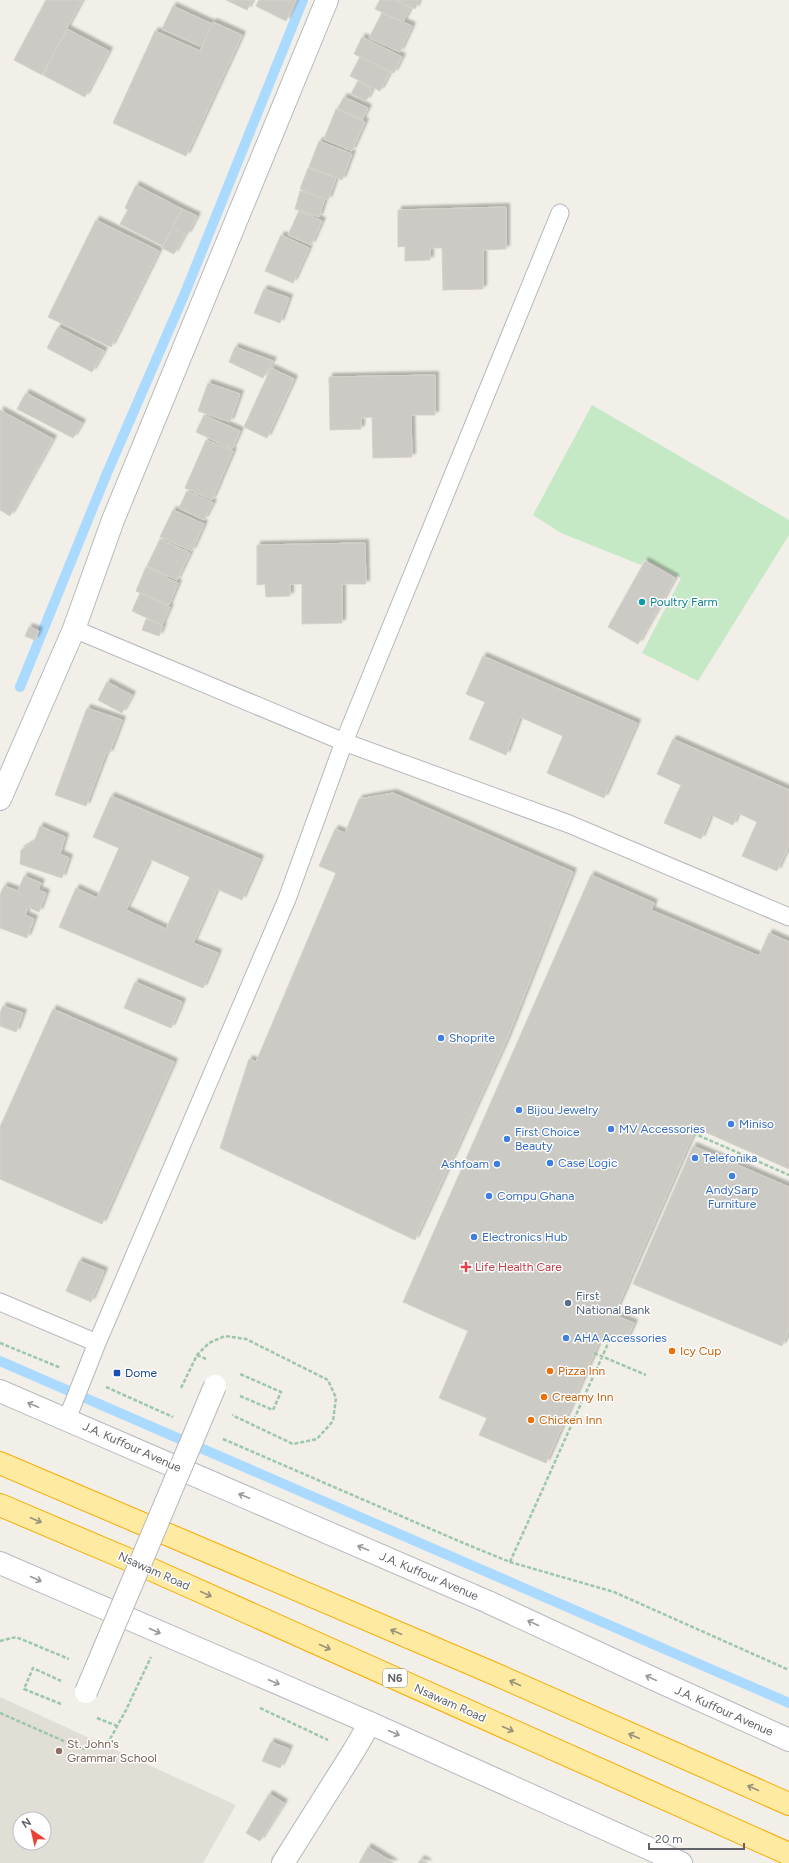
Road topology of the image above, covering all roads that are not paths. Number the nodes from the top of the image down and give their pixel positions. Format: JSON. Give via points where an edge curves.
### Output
{"nodes":[{"id":1,"x":327,"y":0,"type":"edge"},
{"id":2,"x":560,"y":213,"type":"dead end"},
{"id":3,"x":74,"y":629,"type":"junction"},
{"id":4,"x":344,"y":742,"type":"junction"},
{"id":5,"x":0,"y":800,"type":"edge"},
{"id":6,"x":789,"y":917,"type":"edge"},
{"id":7,"x":0,"y":1302,"type":"edge"},
{"id":8,"x":97,"y":1343,"type":"junction"},
{"id":9,"x":0,"y":1391,"type":"edge"},
{"id":10,"x":212,"y":1395,"type":"road end"},
{"id":11,"x":67,"y":1419,"type":"junction"},
{"id":12,"x":0,"y":1463,"type":"edge"},
{"id":13,"x":0,"y":1505,"type":"edge"},
{"id":14,"x":0,"y":1563,"type":"edge"},
{"id":15,"x":86,"y":1692,"type":"dead end"},
{"id":16,"x":370,"y":1723,"type":"junction"},
{"id":17,"x":789,"y":1740,"type":"edge"},
{"id":18,"x":789,"y":1804,"type":"edge"},
{"id":19,"x":789,"y":1854,"type":"edge"},
{"id":20,"x":282,"y":1863,"type":"edge"},
{"id":21,"x":681,"y":1863,"type":"edge"}],
"edges":[{"from":1,"to":3,"type":"main road","via":[[113,520]]},
{"from":2,"to":4,"type":"lane"},
{"from":3,"to":4,"type":"lane"},
{"from":3,"to":5,"type":"main road"},
{"from":4,"to":6,"type":"lane","via":[[569,824]]},
{"from":4,"to":8,"type":"lane","via":[[287,899]]},
{"from":7,"to":8,"type":"lane"},
{"from":8,"to":11,"type":"lane"},
{"from":11,"to":9,"type":"main road","name":"J.A. Kuffour Avenue","one_way":true},
{"from":10,"to":15,"type":"main road","bridge":true},
{"from":17,"to":11,"type":"main road","name":"J.A. Kuffour Avenue","one_way":true,"via":[[488,1602]]},
{"from":18,"to":12,"type":"highway","one_way":true,"via":[[495,1674]]},
{"from":13,"to":19,"type":"highway","name":"Nsawam Road","number":"N6","one_way":true,"via":[[139,1564]]},
{"from":14,"to":16,"type":"main road","one_way":true},
{"from":16,"to":20,"type":"main road"},
{"from":16,"to":21,"type":"main road","one_way":true}]}
